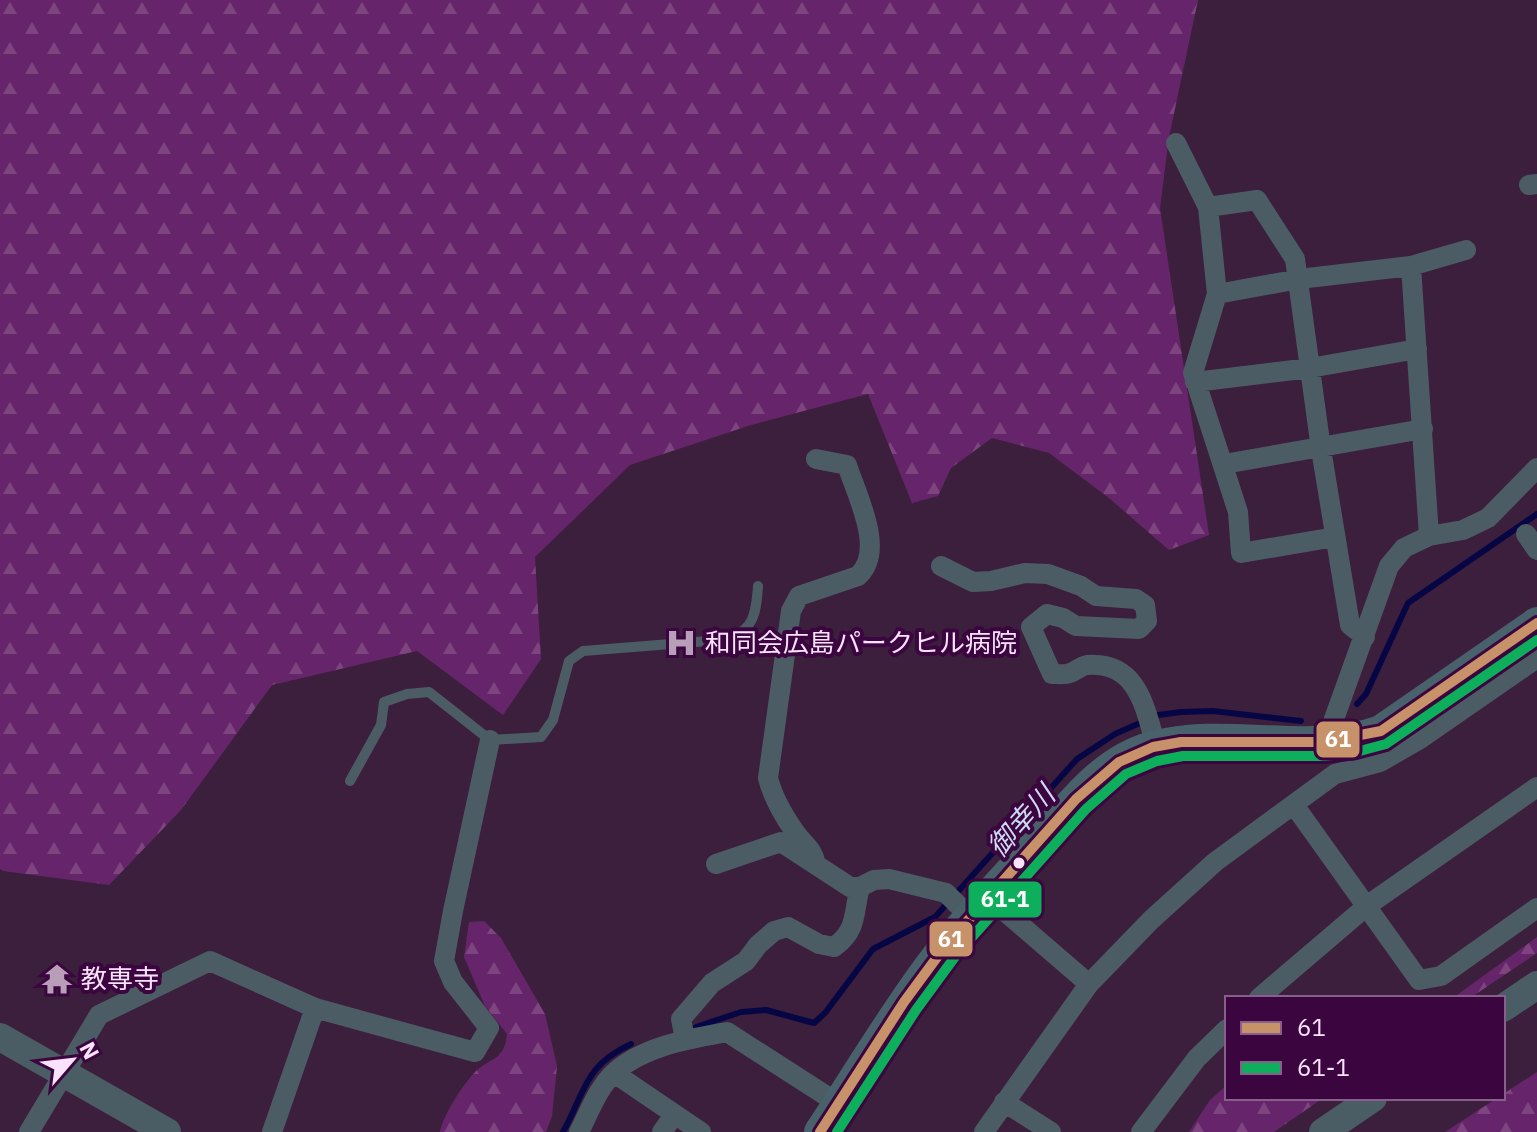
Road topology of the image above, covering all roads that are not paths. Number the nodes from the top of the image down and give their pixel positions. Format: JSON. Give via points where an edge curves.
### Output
{"nodes":[{"id":1,"x":1176,"y":143,"type":"dead end"},
{"id":2,"x":1208,"y":207,"type":"junction"},
{"id":3,"x":1466,"y":250,"type":"dead end"},
{"id":4,"x":1411,"y":266,"type":"junction"},
{"id":5,"x":1299,"y":279,"type":"junction"},
{"id":6,"x":1217,"y":294,"type":"junction"},
{"id":7,"x":1417,"y":349,"type":"junction"},
{"id":8,"x":1310,"y":368,"type":"junction"},
{"id":9,"x":1195,"y":382,"type":"junction"},
{"id":10,"x":1423,"y":429,"type":"junction"},
{"id":11,"x":1321,"y":449,"type":"junction"},
{"id":12,"x":816,"y":459,"type":"dead end"},
{"id":13,"x":1224,"y":464,"type":"junction"},
{"id":14,"x":1537,"y":468,"type":"edge"},
{"id":15,"x":1429,"y":536,"type":"junction"},
{"id":16,"x":1335,"y":537,"type":"junction"},
{"id":17,"x":941,"y":566,"type":"dead end"},
{"id":18,"x":758,"y":586,"type":"dead end"},
{"id":19,"x":1537,"y":623,"type":"edge"},
{"id":20,"x":1365,"y":637,"type":"junction"},
{"id":21,"x":1537,"y":658,"type":"edge"},
{"id":22,"x":490,"y":740,"type":"junction"},
{"id":23,"x":1330,"y":743,"type":"junction"},
{"id":24,"x":1156,"y":746,"type":"junction"},
{"id":25,"x":350,"y":781,"type":"dead end"},
{"id":26,"x":1537,"y":787,"type":"edge"},
{"id":27,"x":1294,"y":805,"type":"junction"},
{"id":28,"x":716,"y":864,"type":"dead end"},
{"id":29,"x":816,"y":864,"type":"junction"},
{"id":30,"x":860,"y":887,"type":"junction"},
{"id":31,"x":1368,"y":905,"type":"junction"},
{"id":32,"x":978,"y":906,"type":"junction"},
{"id":33,"x":1537,"y":908,"type":"edge"},
{"id":34,"x":1089,"y":984,"type":"junction"},
{"id":35,"x":1537,"y":985,"type":"edge"},
{"id":36,"x":1261,"y":996,"type":"edge"},
{"id":37,"x":1505,"y":1007,"type":"edge"},
{"id":38,"x":315,"y":1008,"type":"junction"},
{"id":39,"x":1225,"y":1031,"type":"edge"},
{"id":40,"x":0,"y":1037,"type":"edge"},
{"id":41,"x":685,"y":1039,"type":"junction"},
{"id":42,"x":614,"y":1073,"type":"junction"},
{"id":43,"x":63,"y":1074,"type":"junction"},
{"id":44,"x":1370,"y":1100,"type":"edge"},
{"id":45,"x":1004,"y":1102,"type":"junction"},
{"id":46,"x":839,"y":1104,"type":"junction"},
{"id":47,"x":668,"y":1123,"type":"edge"},
{"id":48,"x":29,"y":1132,"type":"edge"},
{"id":49,"x":167,"y":1132,"type":"edge"},
{"id":50,"x":272,"y":1132,"type":"edge"},
{"id":51,"x":579,"y":1132,"type":"edge"},
{"id":52,"x":701,"y":1132,"type":"edge"},
{"id":53,"x":820,"y":1132,"type":"edge"},
{"id":54,"x":984,"y":1132,"type":"edge"},
{"id":55,"x":1051,"y":1132,"type":"edge"},
{"id":56,"x":1141,"y":1132,"type":"edge"},
{"id":57,"x":1323,"y":1132,"type":"edge"}],
"edges":[{"from":1,"to":2,"type":"street"},
{"from":2,"to":5,"type":"street","via":[[1257,200],[1295,259]]},
{"from":2,"to":6,"type":"street"},
{"from":3,"to":4,"type":"street"},
{"from":4,"to":5,"type":"street"},
{"from":4,"to":7,"type":"street"},
{"from":5,"to":6,"type":"street"},
{"from":5,"to":8,"type":"street"},
{"from":6,"to":9,"type":"street","via":[[1193,373]]},
{"from":7,"to":8,"type":"street"},
{"from":7,"to":10,"type":"street"},
{"from":8,"to":9,"type":"street"},
{"from":8,"to":11,"type":"street"},
{"from":9,"to":13,"type":"street"},
{"from":10,"to":11,"type":"street"},
{"from":10,"to":15,"type":"street"},
{"from":11,"to":13,"type":"street"},
{"from":11,"to":16,"type":"street"},
{"from":12,"to":29,"type":"street","via":[[847,465],[870,538],[865,570],[799,596],[791,611],[768,778],[773,797],[813,851]]},
{"from":13,"to":16,"type":"street","via":[[1238,512],[1241,553]]},
{"from":14,"to":15,"type":"street","via":[[1488,518],[1463,530]]},
{"from":15,"to":20,"type":"street","via":[[1404,548],[1389,566]]},
{"from":16,"to":20,"type":"street","via":[[1350,625]]},
{"from":17,"to":24,"type":"street","via":[[973,582],[1048,574],[1096,596],[1136,599],[1145,605],[1147,621],[1139,629],[1076,626],[1047,614],[1031,627],[1052,674],[1069,674],[1085,665],[1130,678]]},
{"from":18,"to":22,"type":"lane","via":[[756,612],[736,637],[583,651],[569,661],[553,720],[541,737]]},
{"from":19,"to":23,"type":"main road","via":[[1394,725],[1356,740]]},
{"from":20,"to":23,"type":"street"},
{"from":21,"to":27,"type":"street","via":[[1420,739],[1380,762],[1335,774]]},
{"from":22,"to":25,"type":"lane","via":[[429,692],[407,694],[384,702],[381,725]]},
{"from":22,"to":38,"type":"street","via":[[444,961],[453,982],[489,1028],[475,1052]]},
{"from":23,"to":24,"type":"main road","via":[[1199,738]]},
{"from":24,"to":32,"type":"main road","via":[[1098,776]]},
{"from":26,"to":31,"type":"street"},
{"from":27,"to":31,"type":"street"},
{"from":27,"to":34,"type":"street","via":[[1215,862]]},
{"from":28,"to":29,"type":"street","via":[[781,842]]},
{"from":29,"to":30,"type":"street","via":[[850,887]]},
{"from":30,"to":32,"type":"street","via":[[889,879]]},
{"from":30,"to":41,"type":"street","via":[[854,925],[845,940],[834,947],[788,927],[774,931],[746,961],[712,983],[681,1019]]},
{"from":31,"to":33,"type":"street","via":[[1419,980],[1441,976]]},
{"from":31,"to":36,"type":"street"},
{"from":32,"to":34,"type":"street"},
{"from":32,"to":46,"type":"main road","via":[[932,963]]},
{"from":34,"to":45,"type":"street"},
{"from":35,"to":37,"type":"street"},
{"from":38,"to":43,"type":"street","via":[[210,961],[99,1015]]},
{"from":38,"to":50,"type":"street"},
{"from":39,"to":56,"type":"street","via":[[1197,1058]]},
{"from":40,"to":43,"type":"street"},
{"from":41,"to":42,"type":"street","via":[[640,1056]]},
{"from":41,"to":46,"type":"street","via":[[727,1032]]},
{"from":42,"to":47,"type":"street"},
{"from":42,"to":51,"type":"street"},
{"from":43,"to":48,"type":"street"},
{"from":43,"to":49,"type":"street"},
{"from":44,"to":57,"type":"street"},
{"from":45,"to":54,"type":"street"},
{"from":45,"to":55,"type":"street"},
{"from":46,"to":53,"type":"main road"},
{"from":47,"to":52,"type":"street"}]}
